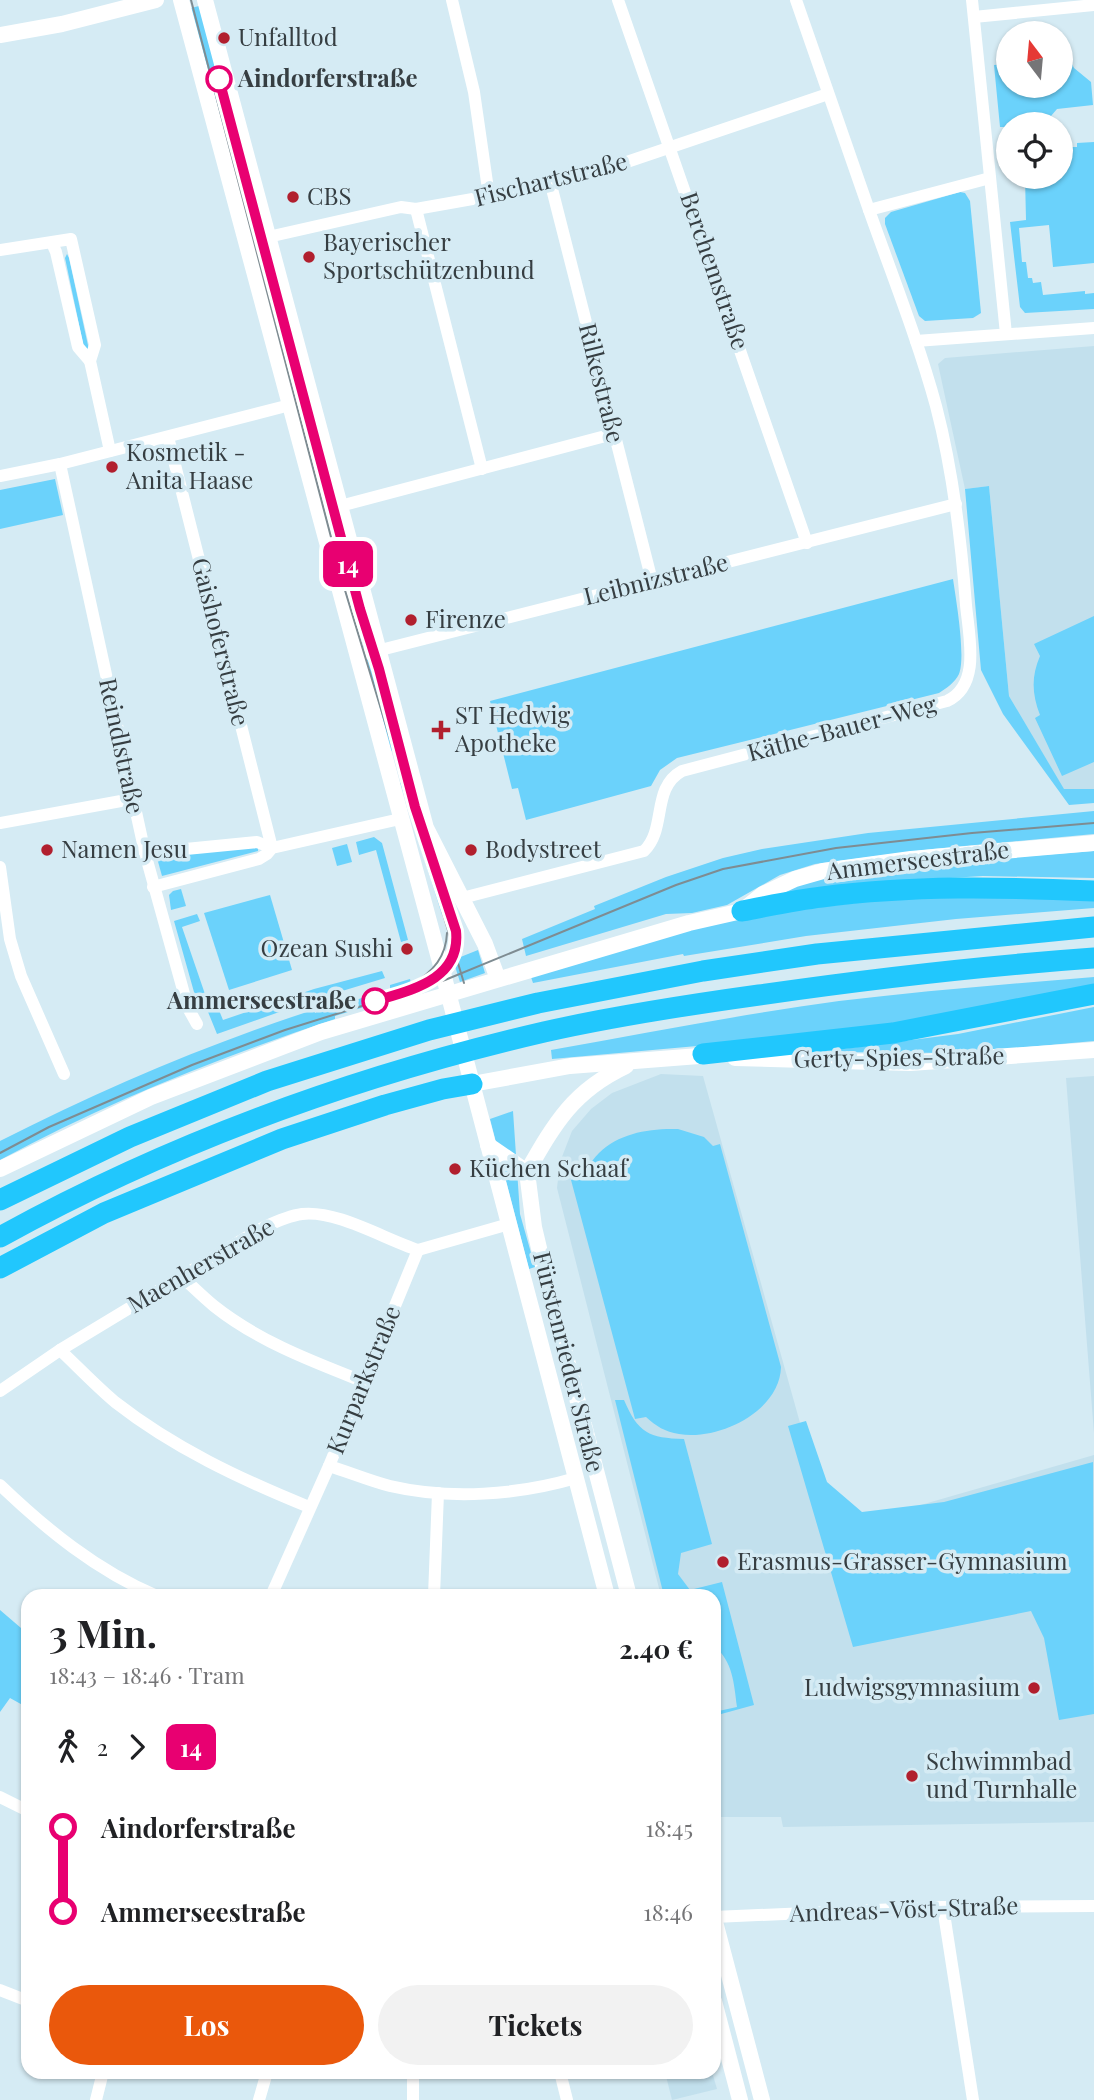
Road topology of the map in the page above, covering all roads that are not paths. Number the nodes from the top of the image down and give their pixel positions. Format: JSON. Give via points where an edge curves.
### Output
{"nodes":[{"id":1,"x":156,"y":0,"type":"edge"},
{"id":2,"x":181,"y":0,"type":"edge"},
{"id":3,"x":205,"y":0,"type":"edge"},
{"id":4,"x":452,"y":0,"type":"edge"},
{"id":5,"x":618,"y":0,"type":"edge"},
{"id":6,"x":796,"y":0,"type":"edge"},
{"id":7,"x":972,"y":0,"type":"edge"},
{"id":8,"x":1094,"y":5,"type":"edge"},
{"id":9,"x":974,"y":17,"type":"junction"},
{"id":10,"x":0,"y":36,"type":"edge"},
{"id":11,"x":828,"y":94,"type":"junction"},
{"id":12,"x":671,"y":147,"type":"junction"},
{"id":13,"x":990,"y":178,"type":"junction"},
{"id":14,"x":551,"y":185,"type":"junction"},
{"id":15,"x":489,"y":196,"type":"junction"},
{"id":16,"x":416,"y":209,"type":"junction"},
{"id":17,"x":869,"y":210,"type":"junction"},
{"id":18,"x":268,"y":237,"type":"junction"},
{"id":19,"x":52,"y":243,"type":"junction"},
{"id":20,"x":0,"y":250,"type":"edge"},
{"id":21,"x":1094,"y":328,"type":"edge"},
{"id":22,"x":1006,"y":334,"type":"junction"},
{"id":23,"x":916,"y":341,"type":"junction"},
{"id":24,"x":90,"y":361,"type":"junction"},
{"id":25,"x":290,"y":405,"type":"junction"},
{"id":26,"x":613,"y":434,"type":"junction"},
{"id":27,"x":168,"y":437,"type":"junction"},
{"id":28,"x":110,"y":451,"type":"junction"},
{"id":29,"x":60,"y":464,"type":"junction"},
{"id":30,"x":482,"y":469,"type":"junction"},
{"id":31,"x":0,"y":476,"type":"edge"},
{"id":32,"x":956,"y":504,"type":"junction"},
{"id":33,"x":340,"y":506,"type":"junction"},
{"id":34,"x":807,"y":542,"type":"junction"},
{"id":35,"x":652,"y":581,"type":"junction"},
{"id":36,"x":378,"y":651,"type":"junction"},
{"id":37,"x":357,"y":656,"type":"junction"},
{"id":38,"x":132,"y":799,"type":"junction"},
{"id":39,"x":400,"y":819,"type":"junction"},
{"id":40,"x":0,"y":823,"type":"edge"},
{"id":41,"x":1094,"y":843,"type":"edge"},
{"id":42,"x":272,"y":848,"type":"junction"},
{"id":43,"x":145,"y":853,"type":"junction"},
{"id":44,"x":0,"y":867,"type":"edge"},
{"id":45,"x":153,"y":887,"type":"junction"},
{"id":46,"x":1094,"y":891,"type":"edge"},
{"id":47,"x":462,"y":898,"type":"junction"},
{"id":48,"x":742,"y":911,"type":"junction"},
{"id":49,"x":1094,"y":927,"type":"edge"},
{"id":50,"x":1094,"y":958,"type":"edge"},
{"id":51,"x":498,"y":979,"type":"junction"},
{"id":52,"x":1094,"y":994,"type":"edge"},
{"id":53,"x":449,"y":998,"type":"junction"},
{"id":54,"x":197,"y":1024,"type":"dead end"},
{"id":55,"x":1094,"y":1051,"type":"edge"},
{"id":56,"x":703,"y":1054,"type":"junction"},
{"id":57,"x":635,"y":1061,"type":"junction"},
{"id":58,"x":64,"y":1074,"type":"dead end"},
{"id":59,"x":471,"y":1080,"type":"junction"},
{"id":60,"x":488,"y":1145,"type":"junction"},
{"id":61,"x":0,"y":1169,"type":"edge"},
{"id":62,"x":527,"y":1172,"type":"junction"},
{"id":63,"x":0,"y":1200,"type":"edge"},
{"id":64,"x":509,"y":1224,"type":"junction"},
{"id":65,"x":0,"y":1237,"type":"edge"},
{"id":66,"x":418,"y":1250,"type":"junction"},
{"id":67,"x":0,"y":1268,"type":"edge"},
{"id":68,"x":182,"y":1277,"type":"junction"},
{"id":69,"x":60,"y":1350,"type":"junction"},
{"id":70,"x":362,"y":1381,"type":"junction"},
{"id":71,"x":0,"y":1391,"type":"edge"},
{"id":72,"x":329,"y":1466,"type":"junction"},
{"id":73,"x":576,"y":1478,"type":"junction"},
{"id":74,"x":0,"y":1485,"type":"edge"},
{"id":75,"x":438,"y":1493,"type":"junction"},
{"id":76,"x":309,"y":1507,"type":"junction"},
{"id":77,"x":143,"y":1589,"type":"edge"},
{"id":78,"x":274,"y":1589,"type":"edge"},
{"id":79,"x":434,"y":1589,"type":"edge"},
{"id":80,"x":605,"y":1589,"type":"edge"},
{"id":81,"x":627,"y":1589,"type":"edge"},
{"id":82,"x":0,"y":1797,"type":"edge"},
{"id":83,"x":21,"y":1808,"type":"edge"},
{"id":84,"x":1094,"y":1906,"type":"edge"},
{"id":85,"x":943,"y":1907,"type":"junction"},
{"id":86,"x":721,"y":1918,"type":"edge"},
{"id":87,"x":721,"y":1960,"type":"edge"},
{"id":88,"x":0,"y":1990,"type":"edge"},
{"id":89,"x":21,"y":1998,"type":"edge"},
{"id":90,"x":721,"y":2028,"type":"edge"},
{"id":91,"x":101,"y":2079,"type":"edge"},
{"id":92,"x":265,"y":2079,"type":"edge"},
{"id":93,"x":413,"y":2079,"type":"edge"},
{"id":94,"x":561,"y":2079,"type":"edge"},
{"id":95,"x":96,"y":2100,"type":"edge"},
{"id":96,"x":259,"y":2100,"type":"edge"},
{"id":97,"x":413,"y":2100,"type":"edge"},
{"id":98,"x":567,"y":2100,"type":"edge"},
{"id":99,"x":740,"y":2100,"type":"edge"},
{"id":100,"x":762,"y":2100,"type":"edge"},
{"id":101,"x":973,"y":2100,"type":"edge"}],
"edges":[{"from":1,"to":10,"type":"main road"},
{"from":2,"to":25,"type":"main road","name":"Fürstenrieder Straße"},
{"from":3,"to":18,"type":"main road"},
{"from":4,"to":15,"type":"street","via":[[474,92]]},
{"from":5,"to":12,"type":"street","name":"Berchemstraße"},
{"from":6,"to":11,"type":"street","name":"Käthe-Bauer-Weg"},
{"from":7,"to":9,"type":"street"},
{"from":8,"to":9,"type":"street"},
{"from":9,"to":13,"type":"street"},
{"from":11,"to":12,"type":"street","name":"Fischartstraße"},
{"from":11,"to":17,"type":"street","name":"Käthe-Bauer-Weg"},
{"from":12,"to":14,"type":"street","name":"Fischartstraße"},
{"from":12,"to":34,"type":"street","name":"Berchemstraße"},
{"from":13,"to":17,"type":"street"},
{"from":13,"to":22,"type":"street"},
{"from":14,"to":15,"type":"street","name":"Fischartstraße"},
{"from":14,"to":26,"type":"street","name":"Rilkestraße"},
{"from":15,"to":16,"type":"street","name":"Fischartstraße"},
{"from":16,"to":18,"type":"street","name":"Fischartstraße","via":[[401,207]]},
{"from":16,"to":30,"type":"street"},
{"from":17,"to":23,"type":"street","name":"Käthe-Bauer-Weg"},
{"from":18,"to":33,"type":"main road"},
{"from":19,"to":20,"type":"street"},
{"from":19,"to":24,"type":"street","via":[[78,347]]},
{"from":19,"to":24,"type":"street","via":[[71,239],[95,345]]},
{"from":21,"to":22,"type":"street"},
{"from":22,"to":23,"type":"street"},
{"from":23,"to":32,"type":"street","name":"Käthe-Bauer-Weg"},
{"from":24,"to":28,"type":"street"},
{"from":25,"to":27,"type":"street"},
{"from":25,"to":37,"type":"main road","name":"Fürstenrieder Straße"},
{"from":26,"to":30,"type":"street"},
{"from":26,"to":35,"type":"street","name":"Rilkestraße"},
{"from":27,"to":28,"type":"street"},
{"from":27,"to":42,"type":"street","name":"Gaishoferstraße"},
{"from":28,"to":29,"type":"street"},
{"from":29,"to":31,"type":"street"},
{"from":29,"to":38,"type":"street","name":"Reindlstraße"},
{"from":30,"to":33,"type":"street"},
{"from":32,"to":34,"type":"street","name":"Leibnizstraße"},
{"from":32,"to":47,"type":"street","name":"Käthe-Bauer-Weg","via":[[970,656],[961,692],[947,701],[674,775],[666,785],[653,838],[644,851]]},
{"from":33,"to":36,"type":"main road"},
{"from":34,"to":35,"type":"street","name":"Leibnizstraße"},
{"from":35,"to":36,"type":"street","name":"Leibnizstraße"},
{"from":36,"to":37,"type":"street","name":"Leibnizstraße"},
{"from":36,"to":47,"type":"main road","via":[[426,828]]},
{"from":37,"to":39,"type":"main road","name":"Fürstenrieder Straße"},
{"from":38,"to":40,"type":"street"},
{"from":38,"to":43,"type":"street","name":"Reindlstraße"},
{"from":39,"to":42,"type":"street"},
{"from":39,"to":53,"type":"main road","name":"Fürstenrieder Straße"},
{"from":41,"to":48,"type":"main road","name":"Ammerseestraße","via":[[823,871],[795,878]]},
{"from":42,"to":43,"type":"street","via":[[257,842]]},
{"from":42,"to":45,"type":"street","via":[[259,859]]},
{"from":43,"to":45,"type":"street","name":"Reindlstraße"},
{"from":44,"to":58,"type":"street","via":[[10,939],[21,976]]},
{"from":45,"to":54,"type":"street","name":"Reindlstraße","via":[[188,1008]]},
{"from":46,"to":48,"type":"highway","via":[[1010,887],[908,890],[822,897]]},
{"from":47,"to":51,"type":"main road"},
{"from":48,"to":51,"type":"main road","name":"Ammerseestraße"},
{"from":49,"to":63,"type":"highway","via":[[817,954],[703,971],[429,1030],[267,1081],[130,1137]]},
{"from":50,"to":65,"type":"highway","via":[[837,984],[546,1032],[370,1079],[226,1130],[99,1184]]},
{"from":51,"to":53,"type":"main road","name":"Ammerseestraße"},
{"from":52,"to":56,"type":"highway","via":[[893,1033]]},
{"from":53,"to":59,"type":"main road","name":"Fürstenrieder Straße"},
{"from":53,"to":61,"type":"main road","name":"Ammerseestraße","via":[[321,1032],[223,1068],[150,1097]]},
{"from":55,"to":56,"type":"main road","name":"Gerty-Spies-Straße","via":[[898,1063]]},
{"from":56,"to":57,"type":"main road"},
{"from":57,"to":59,"type":"main road"},
{"from":57,"to":62,"type":"main road","via":[[598,1080],[571,1104]]},
{"from":59,"to":60,"type":"main road","name":"Fürstenrieder Straße"},
{"from":59,"to":67,"type":"highway","via":[[282,1139],[104,1213]]},
{"from":60,"to":62,"type":"main road"},
{"from":60,"to":64,"type":"main road","name":"Fürstenrieder Straße"},
{"from":62,"to":81,"type":"main road","name":"Fürstenrieder Straße","via":[[552,1303]]},
{"from":64,"to":66,"type":"street"},
{"from":64,"to":73,"type":"main road","name":"Fürstenrieder Straße"},
{"from":66,"to":68,"type":"street","name":"Maenherstraße","via":[[335,1218],[303,1214],[260,1229]]},
{"from":66,"to":70,"type":"street","name":"Kurparkstraße"},
{"from":68,"to":69,"type":"street","name":"Maenherstraße"},
{"from":68,"to":70,"type":"street","via":[[214,1306],[264,1338]]},
{"from":69,"to":71,"type":"street","name":"Maenherstraße"},
{"from":69,"to":76,"type":"street","via":[[114,1401],[184,1450]]},
{"from":70,"to":72,"type":"street","name":"Kurparkstraße"},
{"from":72,"to":75,"type":"street","via":[[390,1486]]},
{"from":72,"to":76,"type":"street","name":"Kurparkstraße"},
{"from":73,"to":75,"type":"street","via":[[504,1492]]},
{"from":73,"to":80,"type":"main road","name":"Fürstenrieder Straße"},
{"from":74,"to":77,"type":"street","via":[[75,1549]]},
{"from":75,"to":79,"type":"street"},
{"from":76,"to":78,"type":"street","name":"Kurparkstraße"},
{"from":82,"to":83,"type":"street"},
{"from":84,"to":85,"type":"street","name":"Andreas-Vöst-Straße"},
{"from":85,"to":86,"type":"street","name":"Andreas-Vöst-Straße"},
{"from":85,"to":101,"type":"street"},
{"from":87,"to":100,"type":"main road"},
{"from":88,"to":89,"type":"street"},
{"from":90,"to":99,"type":"main road"},
{"from":91,"to":95,"type":"street"},
{"from":92,"to":96,"type":"street"},
{"from":93,"to":97,"type":"street"},
{"from":94,"to":98,"type":"street"}]}
